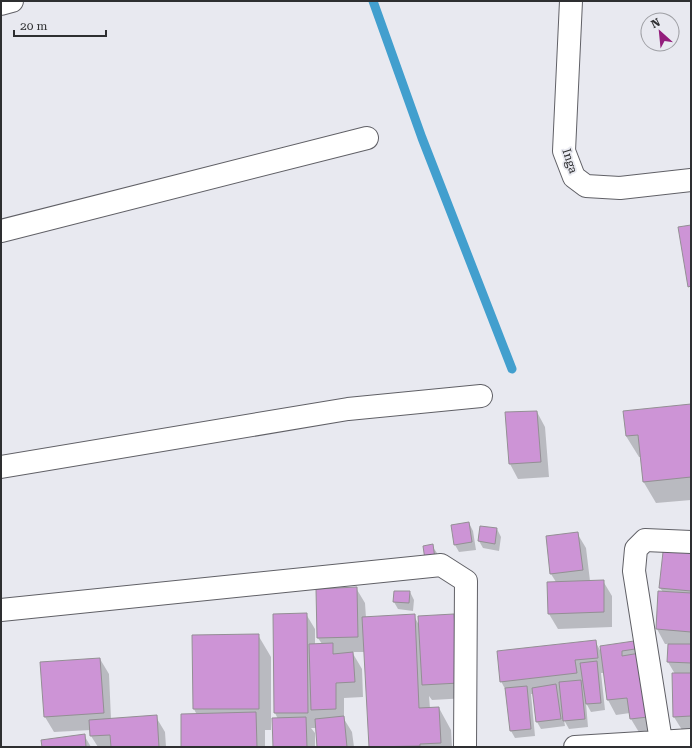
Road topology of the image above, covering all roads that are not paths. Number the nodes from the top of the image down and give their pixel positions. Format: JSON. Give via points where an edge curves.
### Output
{"nodes":[{"id":1,"x":12,"y":1,"type":"edge"},
{"id":2,"x":571,"y":1,"type":"edge"},
{"id":3,"x":1,"y":4,"type":"edge"},
{"id":4,"x":367,"y":138,"type":"dead end"},
{"id":5,"x":691,"y":180,"type":"edge"},
{"id":6,"x":1,"y":231,"type":"edge"},
{"id":7,"x":481,"y":396,"type":"dead end"},
{"id":8,"x":1,"y":467,"type":"edge"},
{"id":9,"x":691,"y":542,"type":"edge"},
{"id":10,"x":1,"y":610,"type":"edge"},
{"id":11,"x":691,"y":740,"type":"edge"},
{"id":12,"x":661,"y":741,"type":"junction"},
{"id":13,"x":465,"y":747,"type":"edge"},
{"id":14,"x":575,"y":747,"type":"edge"}],
"edges":[{"from":1,"to":3,"type":"street"},
{"from":2,"to":5,"type":"street","name":"Inga","via":[[564,150],[574,177],[586,186],[620,188]]},
{"from":4,"to":6,"type":"street"},
{"from":7,"to":8,"type":"street","via":[[348,409]]},
{"from":9,"to":12,"type":"street","via":[[645,540],[636,549],[634,571]]},
{"from":10,"to":13,"type":"street","via":[[441,565],[466,581]]},
{"from":11,"to":12,"type":"street"},
{"from":12,"to":14,"type":"street"}]}
